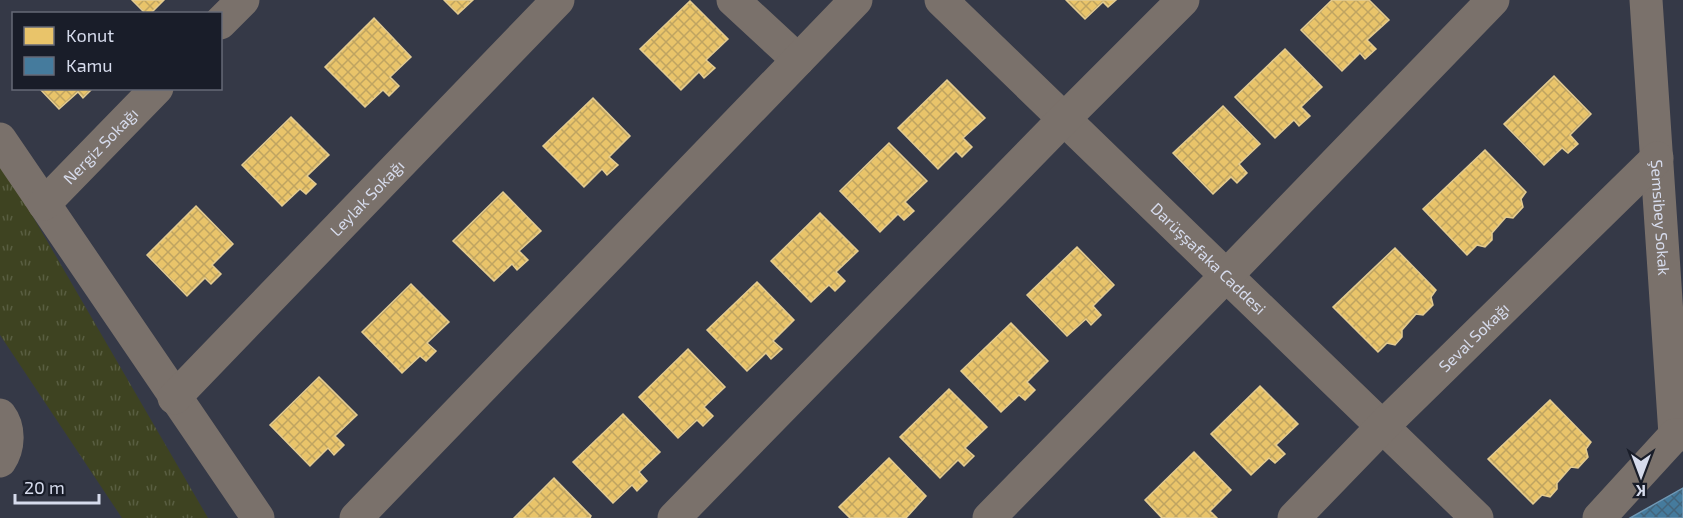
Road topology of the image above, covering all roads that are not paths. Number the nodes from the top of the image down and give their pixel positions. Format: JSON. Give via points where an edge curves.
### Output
{"nodes":[{"id":1,"x":243,"y":0,"type":"edge"},
{"id":2,"x":558,"y":0,"type":"edge"},
{"id":3,"x":733,"y":0,"type":"edge"},
{"id":4,"x":856,"y":0,"type":"edge"},
{"id":5,"x":941,"y":0,"type":"edge"},
{"id":6,"x":1183,"y":0,"type":"edge"},
{"id":7,"x":1493,"y":0,"type":"edge"},
{"id":8,"x":1646,"y":0,"type":"edge"},
{"id":9,"x":222,"y":21,"type":"edge"},
{"id":10,"x":798,"y":60,"type":"junction"},
{"id":11,"x":155,"y":90,"type":"edge"},
{"id":12,"x":1064,"y":119,"type":"junction"},
{"id":13,"x":0,"y":138,"type":"edge"},
{"id":14,"x":1657,"y":158,"type":"junction"},
{"id":15,"x":44,"y":204,"type":"junction"},
{"id":16,"x":1226,"y":276,"type":"junction"},
{"id":17,"x":174,"y":398,"type":"junction"},
{"id":18,"x":0,"y":414,"type":"edge"},
{"id":19,"x":1383,"y":427,"type":"junction"},
{"id":20,"x":1679,"y":435,"type":"edge"},
{"id":21,"x":0,"y":461,"type":"edge"},
{"id":22,"x":258,"y":518,"type":"edge"},
{"id":23,"x":356,"y":518,"type":"edge"},
{"id":24,"x":674,"y":518,"type":"edge"},
{"id":25,"x":989,"y":518,"type":"edge"},
{"id":26,"x":1294,"y":518,"type":"edge"},
{"id":27,"x":1477,"y":518,"type":"edge"},
{"id":28,"x":1599,"y":518,"type":"edge"}],
"edges":[{"from":1,"to":9,"type":"street"},
{"from":2,"to":17,"type":"street","name":"Leylak Sokağı"},
{"from":3,"to":10,"type":"street"},
{"from":4,"to":10,"type":"street"},
{"from":5,"to":12,"type":"street","name":"Darüşşafaka Caddesi"},
{"from":6,"to":12,"type":"street"},
{"from":7,"to":16,"type":"street"},
{"from":8,"to":14,"type":"street","name":"Şemsibey Sokak"},
{"from":10,"to":23,"type":"street"},
{"from":11,"to":15,"type":"street","name":"Nergiz Sokağı"},
{"from":12,"to":16,"type":"street","name":"Darüşşafaka Caddesi"},
{"from":12,"to":24,"type":"street"},
{"from":13,"to":15,"type":"street"},
{"from":14,"to":19,"type":"street","name":"Seval Sokağı"},
{"from":14,"to":20,"type":"street","name":"Şemsibey Sokak"},
{"from":15,"to":17,"type":"street"},
{"from":16,"to":19,"type":"street","name":"Darüşşafaka Caddesi"},
{"from":16,"to":25,"type":"street"},
{"from":17,"to":22,"type":"street"},
{"from":18,"to":21,"type":"street","via":[[7,432]]},
{"from":19,"to":26,"type":"street","name":"Seval Sokağı"},
{"from":19,"to":27,"type":"street","name":"Darüşşafaka Caddesi"},
{"from":20,"to":28,"type":"street"}]}
